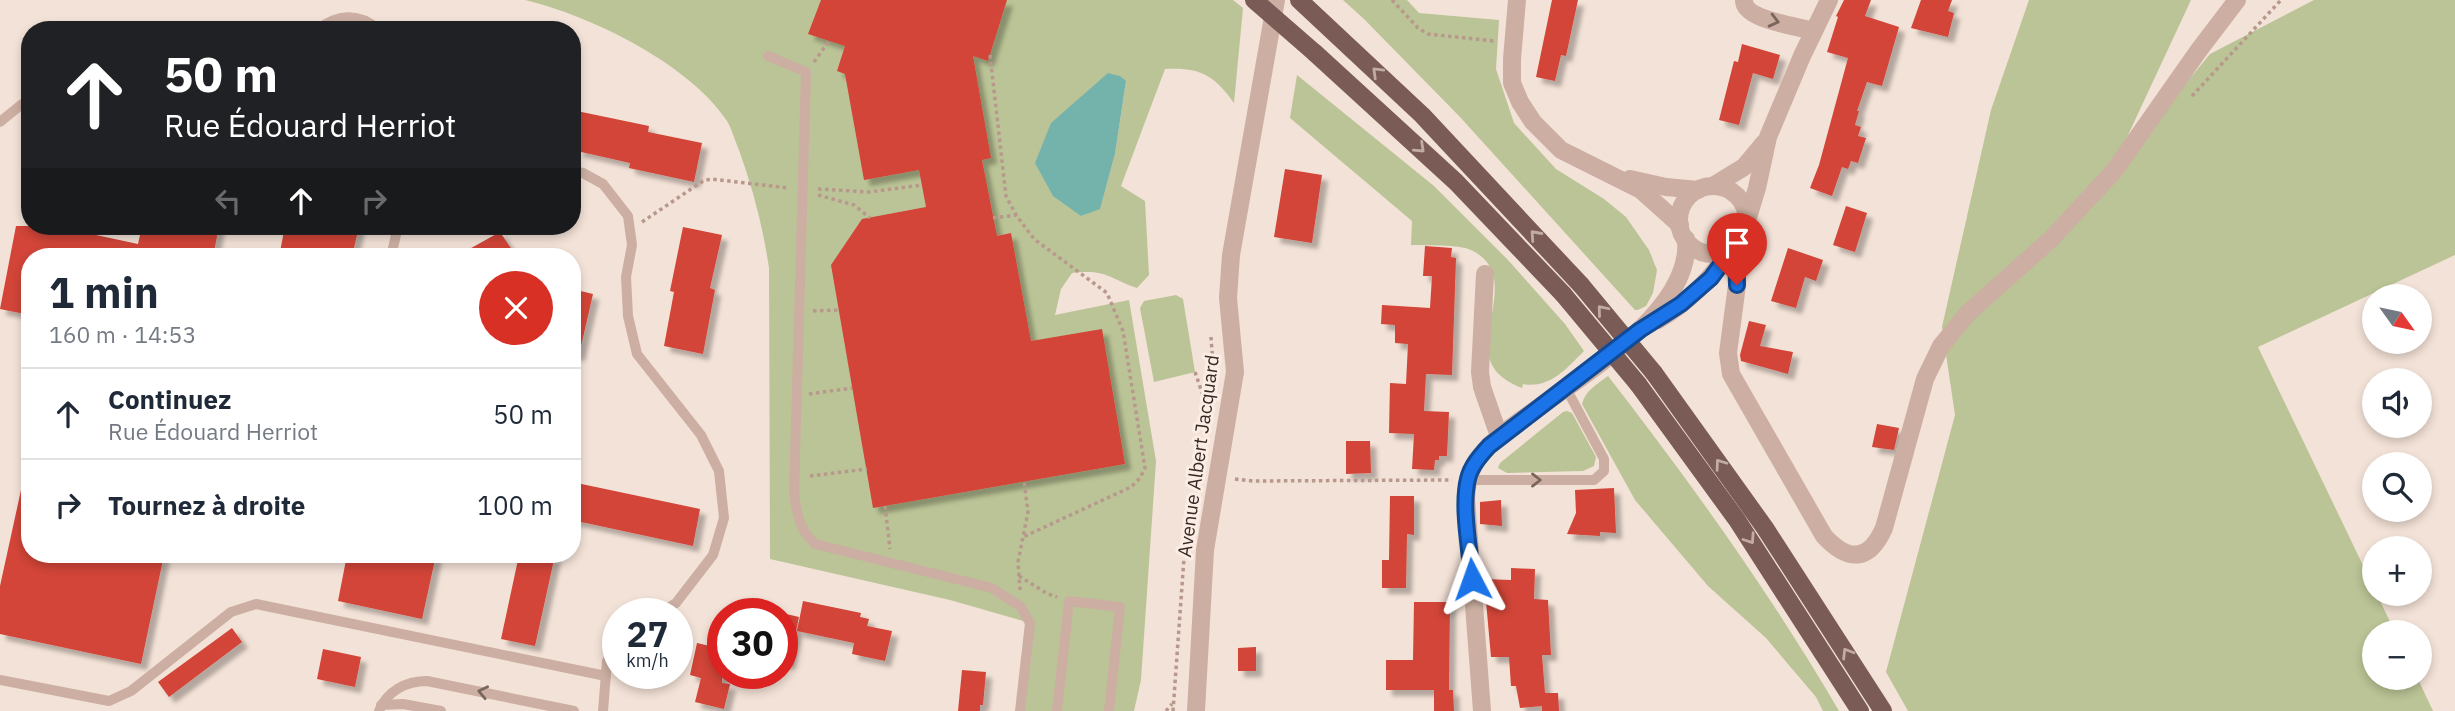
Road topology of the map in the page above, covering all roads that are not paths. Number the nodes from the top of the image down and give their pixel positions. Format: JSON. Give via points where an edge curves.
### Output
{"nodes":[{"id":1,"x":1254,"y":0,"type":"edge"},
{"id":2,"x":1276,"y":0,"type":"edge"},
{"id":3,"x":1517,"y":0,"type":"edge"},
{"id":4,"x":1744,"y":0,"type":"edge"},
{"id":5,"x":1829,"y":0,"type":"edge"},
{"id":6,"x":2237,"y":0,"type":"edge"},
{"id":7,"x":1305,"y":6,"type":"edge"},
{"id":8,"x":330,"y":21,"type":"edge"},
{"id":9,"x":367,"y":21,"type":"edge"},
{"id":10,"x":1814,"y":31,"type":"junction"},
{"id":11,"x":768,"y":56,"type":"dead end"},
{"id":12,"x":21,"y":105,"type":"edge"},
{"id":13,"x":0,"y":122,"type":"edge"},
{"id":14,"x":1768,"y":137,"type":"junction"},
{"id":15,"x":581,"y":173,"type":"edge"},
{"id":16,"x":1617,"y":176,"type":"junction"},
{"id":17,"x":1705,"y":188,"type":"junction"},
{"id":18,"x":1747,"y":221,"type":"junction"},
{"id":19,"x":1683,"y":232,"type":"junction"},
{"id":20,"x":1734,"y":246,"type":"junction"},
{"id":21,"x":1485,"y":274,"type":"dead end"},
{"id":22,"x":1640,"y":330,"type":"junction"},
{"id":23,"x":1566,"y":388,"type":"junction"},
{"id":24,"x":1499,"y":436,"type":"junction"},
{"id":25,"x":1468,"y":480,"type":"junction"},
{"id":26,"x":680,"y":598,"type":"edge"},
{"id":27,"x":602,"y":675,"type":"edge"},
{"id":28,"x":0,"y":680,"type":"edge"},
{"id":29,"x":605,"y":689,"type":"edge"},
{"id":30,"x":380,"y":708,"type":"edge"},
{"id":31,"x":441,"y":711,"type":"edge"},
{"id":32,"x":574,"y":711,"type":"edge"},
{"id":33,"x":603,"y":711,"type":"edge"},
{"id":34,"x":1020,"y":711,"type":"edge"},
{"id":35,"x":1057,"y":711,"type":"edge"},
{"id":36,"x":1109,"y":711,"type":"edge"},
{"id":37,"x":1196,"y":711,"type":"edge"},
{"id":38,"x":1482,"y":711,"type":"edge"},
{"id":39,"x":1860,"y":711,"type":"edge"},
{"id":40,"x":1882,"y":711,"type":"edge"}],
"edges":[{"from":1,"to":39,"type":"main road","one_way":true,"bridge":true,"via":[[1456,182],[1563,294],[1638,384],[1744,530]]},
{"from":2,"to":37,"type":"street","name":"Avenue Albert Jacquard","via":[[1231,255],[1228,298],[1235,372],[1205,550]]},
{"from":3,"to":16,"type":"street","via":[[1512,83],[1520,102],[1561,150]]},
{"from":4,"to":10,"type":"street","one_way":true,"via":[[1751,14]]},
{"from":5,"to":10,"type":"street"},
{"from":6,"to":20,"type":"street","via":[[2114,171],[2051,239],[1968,313],[1941,346],[1925,379],[1884,528],[1866,553],[1843,553],[1818,527],[1731,374],[1728,353],[1737,285]]},
{"from":40,"to":7,"type":"main road","one_way":true,"bridge":true,"via":[[1765,528],[1654,373],[1581,285],[1431,125]]},
{"from":8,"to":9,"type":"lane","via":[[353,16]]},
{"from":10,"to":14,"type":"street"},
{"from":11,"to":34,"type":"lane","via":[[806,72],[794,478],[798,520],[814,544],[992,588],[1021,607],[1030,623]]},
{"from":12,"to":13,"type":"lane"},
{"from":14,"to":17,"type":"street","via":[[1744,167]]},
{"from":14,"to":18,"type":"street"},
{"from":15,"to":26,"type":"lane","via":[[603,184],[628,216],[632,244],[626,277],[628,316],[637,354],[701,435],[719,471],[724,519],[713,555]]},
{"from":16,"to":17,"type":"street","via":[[1666,187]]},
{"from":16,"to":19,"type":"street","via":[[1648,195]]},
{"from":17,"to":18,"type":"street","via":[[1729,190],[1739,198]]},
{"from":17,"to":19,"type":"street","via":[[1683,204]]},
{"from":18,"to":20,"type":"street"},
{"from":19,"to":20,"type":"street","via":[[1694,247],[1705,252]]},
{"from":19,"to":22,"type":"street","via":[[1686,258],[1676,286]]},
{"from":20,"to":22,"type":"street","via":[[1696,291]]},
{"from":21,"to":24,"type":"street","via":[[1480,372]]},
{"from":22,"to":23,"type":"street"},
{"from":23,"to":24,"type":"street"},
{"from":25,"to":23,"type":"lane","one_way":true,"via":[[1594,480],[1604,471],[1604,459]]},
{"from":24,"to":25,"type":"street"},
{"from":25,"to":38,"type":"street"},
{"from":27,"to":28,"type":"lane","via":[[256,604],[231,612],[131,691],[108,701]]},
{"from":29,"to":33,"type":"lane"},
{"from":30,"to":31,"type":"lane","via":[[403,704]]},
{"from":32,"to":30,"type":"lane","one_way":true,"via":[[427,681],[401,686]]},
{"from":35,"to":36,"type":"lane","via":[[1069,601],[1120,607]]}]}
